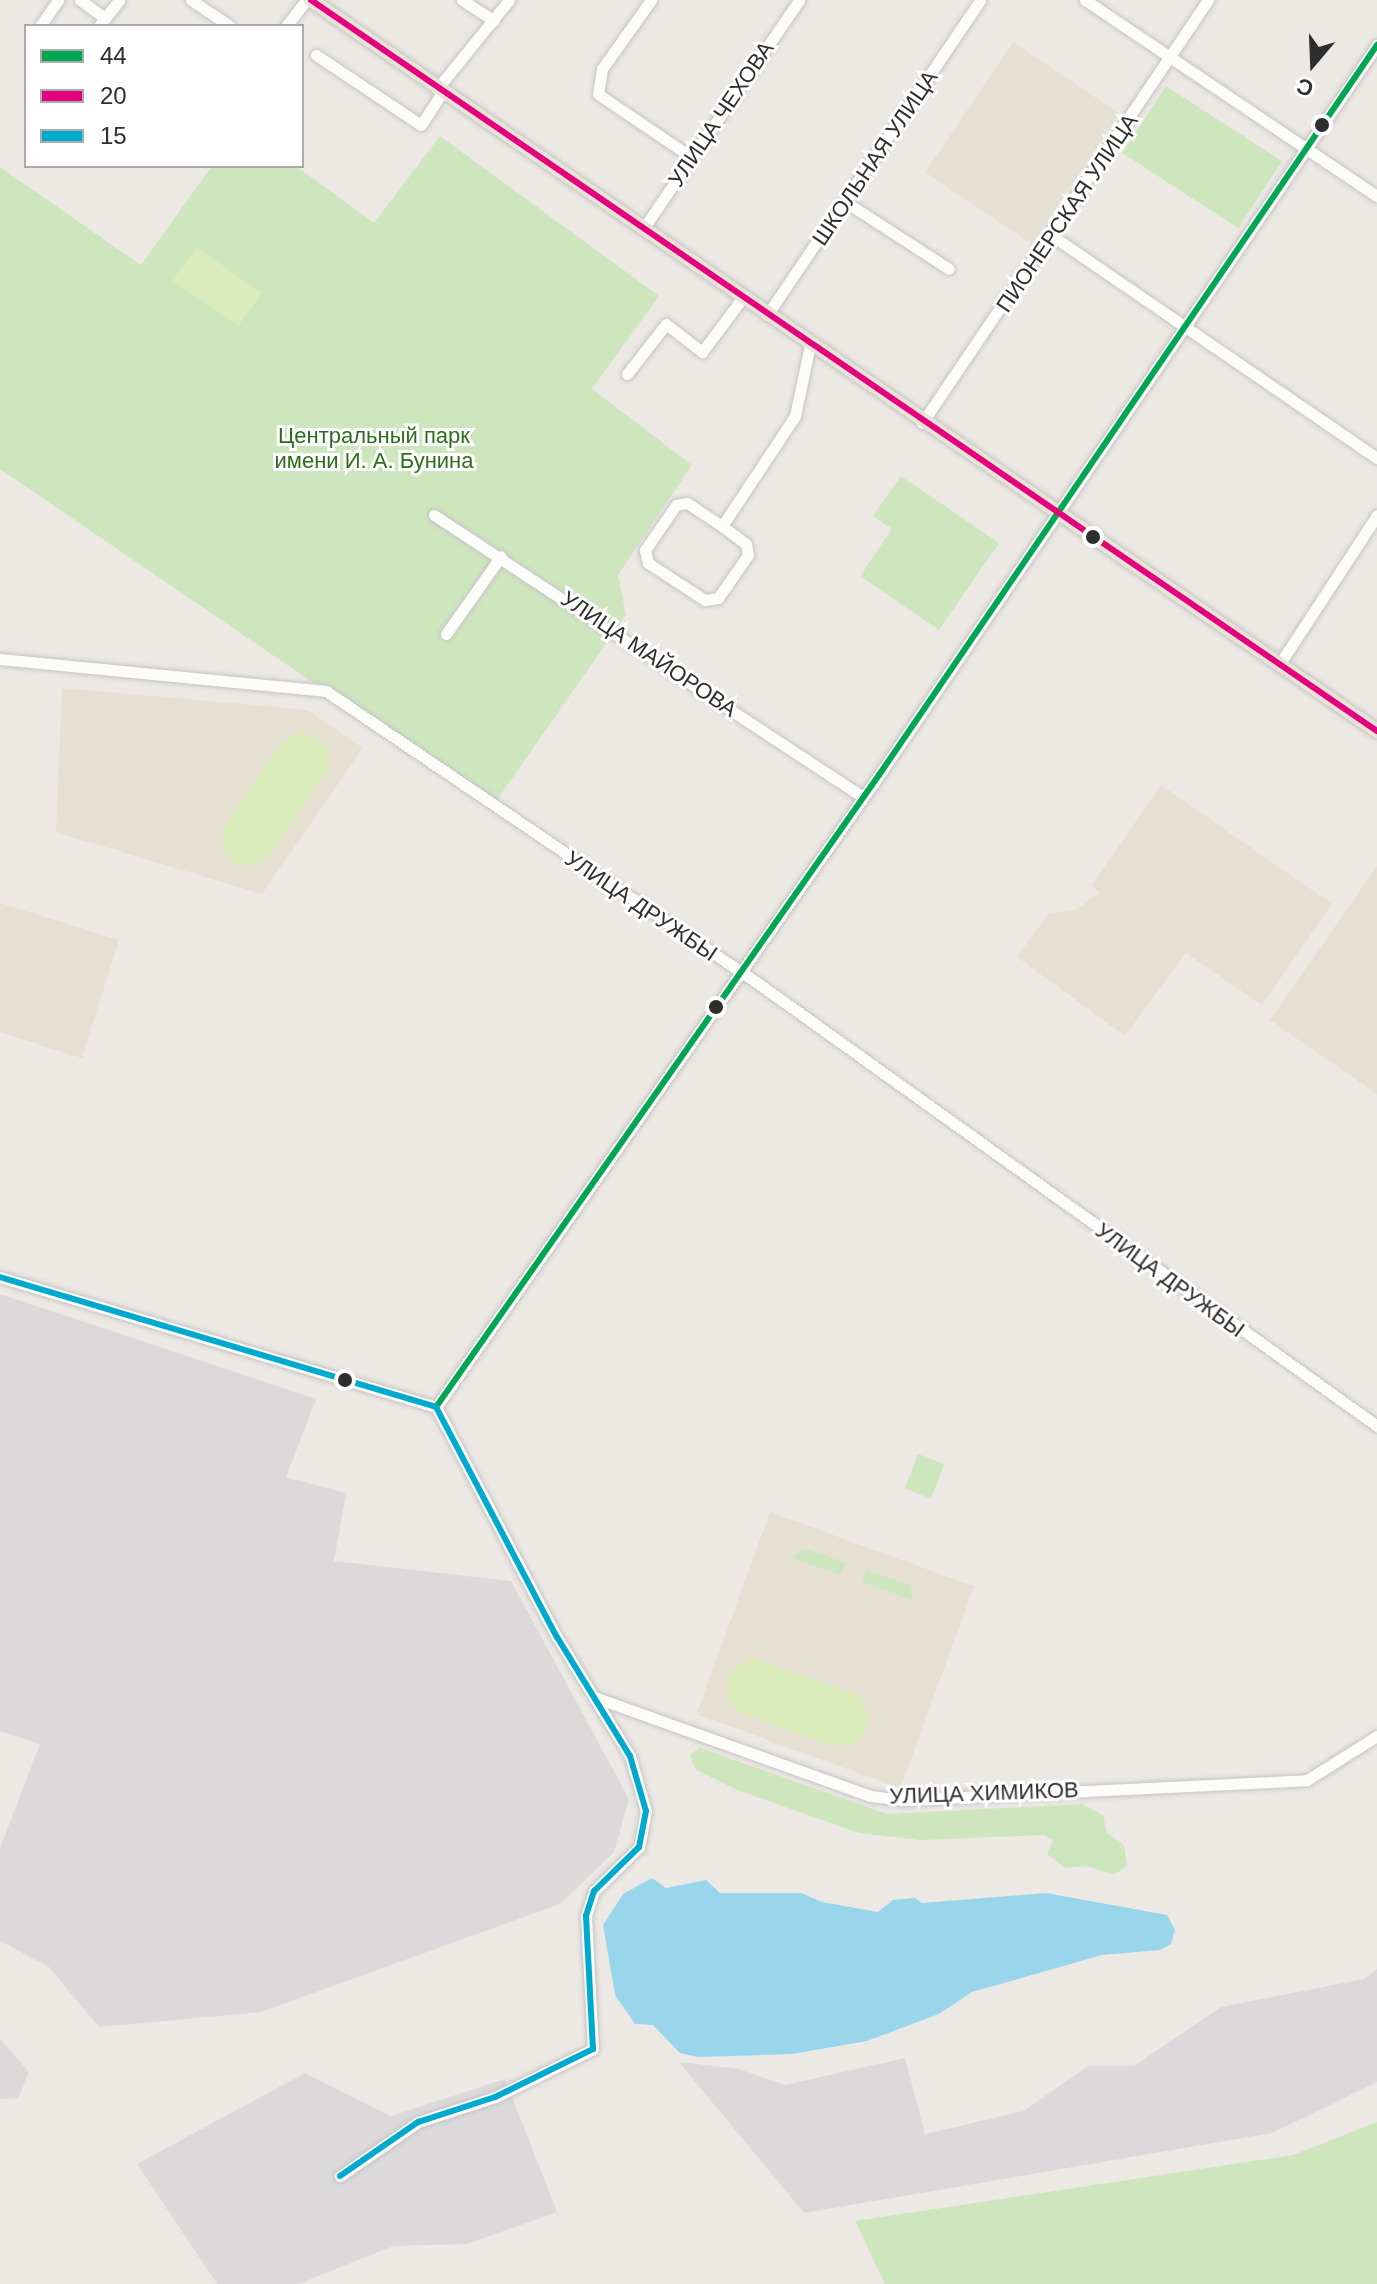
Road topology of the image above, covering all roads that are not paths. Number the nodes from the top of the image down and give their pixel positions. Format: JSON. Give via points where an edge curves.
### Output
{"nodes":[{"id":1,"x":58,"y":0,"type":"edge"},
{"id":2,"x":80,"y":0,"type":"edge"},
{"id":3,"x":119,"y":0,"type":"edge"},
{"id":4,"x":191,"y":0,"type":"edge"},
{"id":5,"x":308,"y":0,"type":"edge"},
{"id":6,"x":462,"y":0,"type":"edge"},
{"id":7,"x":509,"y":0,"type":"edge"},
{"id":8,"x":651,"y":0,"type":"edge"},
{"id":9,"x":799,"y":0,"type":"edge"},
{"id":10,"x":980,"y":0,"type":"edge"},
{"id":11,"x":1085,"y":0,"type":"edge"},
{"id":12,"x":1208,"y":0,"type":"edge"},
{"id":13,"x":494,"y":21,"type":"junction"},
{"id":14,"x":102,"y":22,"type":"edge"},
{"id":15,"x":41,"y":24,"type":"edge"},
{"id":16,"x":227,"y":24,"type":"edge"},
{"id":17,"x":288,"y":24,"type":"edge"},
{"id":18,"x":1377,"y":45,"type":"edge"},
{"id":19,"x":316,"y":55,"type":"dead end"},
{"id":20,"x":1171,"y":57,"type":"junction"},
{"id":21,"x":440,"y":91,"type":"junction"},
{"id":22,"x":1307,"y":147,"type":"junction"},
{"id":23,"x":691,"y":157,"type":"junction"},
{"id":24,"x":1377,"y":196,"type":"edge"},
{"id":25,"x":847,"y":203,"type":"junction"},
{"id":26,"x":643,"y":229,"type":"junction"},
{"id":27,"x":1051,"y":235,"type":"junction"},
{"id":28,"x":949,"y":269,"type":"dead end"},
{"id":29,"x":743,"y":297,"type":"junction"},
{"id":30,"x":767,"y":315,"type":"junction"},
{"id":31,"x":1187,"y":323,"type":"junction"},
{"id":32,"x":810,"y":345,"type":"junction"},
{"id":33,"x":627,"y":374,"type":"dead end"},
{"id":34,"x":922,"y":423,"type":"junction"},
{"id":35,"x":1377,"y":458,"type":"edge"},
{"id":36,"x":1056,"y":513,"type":"junction"},
{"id":37,"x":434,"y":515,"type":"dead end"},
{"id":38,"x":1377,"y":515,"type":"edge"},
{"id":39,"x":722,"y":526,"type":"junction"},
{"id":40,"x":501,"y":556,"type":"junction"},
{"id":41,"x":446,"y":634,"type":"dead end"},
{"id":42,"x":0,"y":659,"type":"edge"},
{"id":43,"x":1279,"y":665,"type":"junction"},
{"id":44,"x":1377,"y":731,"type":"edge"},
{"id":45,"x":863,"y":797,"type":"junction"},
{"id":46,"x":739,"y":972,"type":"junction"},
{"id":47,"x":0,"y":1277,"type":"edge"},
{"id":48,"x":436,"y":1407,"type":"junction"},
{"id":49,"x":1377,"y":1426,"type":"edge"},
{"id":50,"x":594,"y":1697,"type":"junction"},
{"id":51,"x":1377,"y":1736,"type":"edge"},
{"id":52,"x":340,"y":2176,"type":"dead end"}],
"edges":[{"from":1,"to":15,"type":"street"},
{"from":2,"to":14,"type":"street"},
{"from":3,"to":14,"type":"street"},
{"from":4,"to":16,"type":"street"},
{"from":5,"to":17,"type":"street"},
{"from":5,"to":21,"type":"main road"},
{"from":6,"to":13,"type":"street"},
{"from":7,"to":13,"type":"street"},
{"from":8,"to":23,"type":"street","via":[[602,69],[598,94]]},
{"from":9,"to":23,"type":"street","name":"УЛИЦА ЧЕХОВА"},
{"from":10,"to":25,"type":"street","name":"ШКОЛЬНАЯ УЛИЦА"},
{"from":11,"to":20,"type":"street"},
{"from":12,"to":20,"type":"street","name":"ПИОНЕРСКАЯ УЛИЦА"},
{"from":13,"to":21,"type":"street"},
{"from":18,"to":22,"type":"street"},
{"from":19,"to":21,"type":"street","via":[[421,125]]},
{"from":20,"to":22,"type":"street"},
{"from":20,"to":27,"type":"street","name":"ПИОНЕРСКАЯ УЛИЦА"},
{"from":21,"to":26,"type":"main road"},
{"from":22,"to":24,"type":"street"},
{"from":22,"to":31,"type":"street"},
{"from":23,"to":26,"type":"street","name":"УЛИЦА ЧЕХОВА"},
{"from":25,"to":28,"type":"street"},
{"from":25,"to":30,"type":"street","name":"ШКОЛЬНАЯ УЛИЦА"},
{"from":26,"to":29,"type":"main road"},
{"from":27,"to":31,"type":"street"},
{"from":27,"to":34,"type":"street","name":"ПИОНЕРСКАЯ УЛИЦА"},
{"from":29,"to":30,"type":"main road"},
{"from":29,"to":33,"type":"street","via":[[702,352],[666,324]]},
{"from":30,"to":32,"type":"main road"},
{"from":31,"to":35,"type":"street"},
{"from":31,"to":36,"type":"street"},
{"from":32,"to":34,"type":"main road"},
{"from":32,"to":39,"type":"street","via":[[795,416]]},
{"from":34,"to":36,"type":"main road"},
{"from":36,"to":43,"type":"main road"},
{"from":36,"to":45,"type":"street"},
{"from":37,"to":40,"type":"street","name":"УЛИЦА МАЙОРОВА"},
{"from":38,"to":43,"type":"street"},
{"from":39,"to":39,"type":"street","via":[[746,544],[748,555],[718,598],[705,600],[648,563],[645,550],[676,505],[687,503]]},
{"from":40,"to":41,"type":"street"},
{"from":40,"to":45,"type":"street","name":"УЛИЦА МАЙОРОВА"},
{"from":42,"to":46,"type":"street","name":"УЛИЦА ДРУЖБЫ","via":[[326,691]]},
{"from":43,"to":44,"type":"main road"},
{"from":45,"to":46,"type":"street"},
{"from":46,"to":48,"type":"street"},
{"from":46,"to":49,"type":"street","name":"УЛИЦА ДРУЖБЫ"},
{"from":47,"to":48,"type":"street"},
{"from":48,"to":50,"type":"street"},
{"from":50,"to":51,"type":"street","name":"УЛИЦА ХИМИКОВ","via":[[870,1796],[902,1800],[1307,1780]]},
{"from":50,"to":52,"type":"street","via":[[630,1756],[646,1811],[639,1847],[594,1891],[586,1916],[593,2049],[495,2097],[418,2122]]}]}
